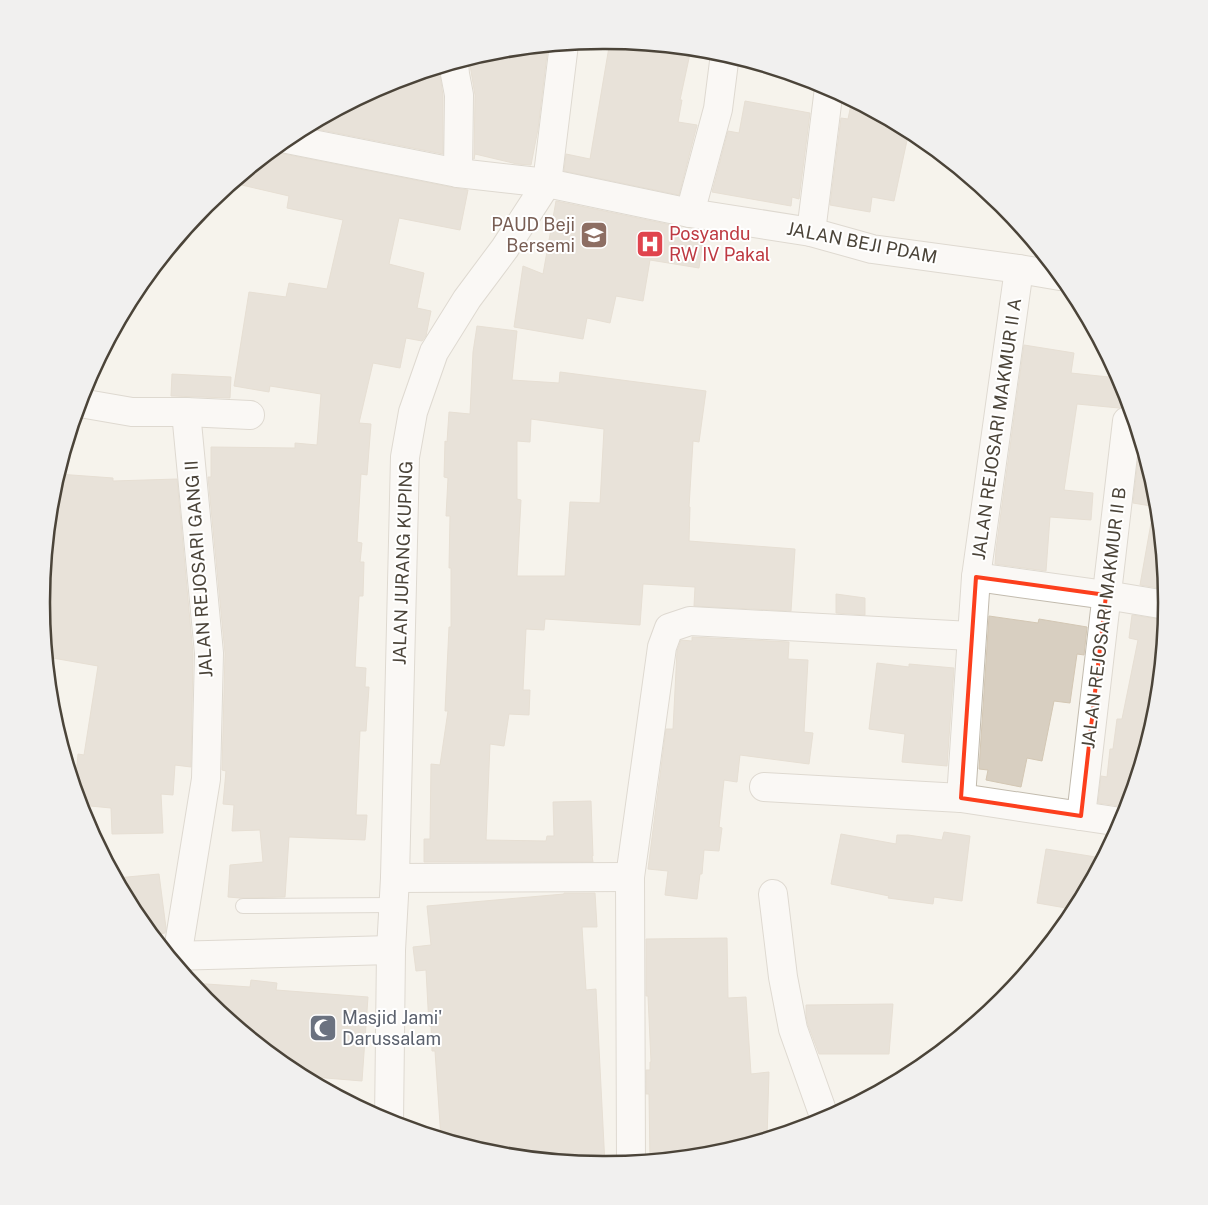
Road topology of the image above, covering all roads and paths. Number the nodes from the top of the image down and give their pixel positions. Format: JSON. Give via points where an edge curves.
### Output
{"nodes":[{"id":1,"x":563,"y":50,"type":"edge"},
{"id":2,"x":724,"y":62,"type":"edge"},
{"id":3,"x":455,"y":70,"type":"edge"},
{"id":4,"x":828,"y":96,"type":"edge"},
{"id":5,"x":297,"y":141,"type":"edge"},
{"id":6,"x":458,"y":173,"type":"junction"},
{"id":7,"x":547,"y":183,"type":"junction"},
{"id":8,"x":690,"y":212,"type":"junction"},
{"id":9,"x":811,"y":232,"type":"junction"},
{"id":10,"x":1040,"y":267,"type":"edge"},
{"id":11,"x":88,"y":403,"type":"edge"},
{"id":12,"x":186,"y":412,"type":"junction"},
{"id":13,"x":250,"y":416,"type":"dead end"},
{"id":14,"x":1127,"y":422,"type":"edge"},
{"id":15,"x":976,"y":577,"type":"junction"},
{"id":16,"x":1106,"y":595,"type":"junction"},
{"id":17,"x":1158,"y":604,"type":"edge"},
{"id":18,"x":971,"y":636,"type":"junction"},
{"id":19,"x":764,"y":787,"type":"dead end"},
{"id":20,"x":961,"y":798,"type":"junction"},
{"id":21,"x":1081,"y":816,"type":"junction"},
{"id":22,"x":1113,"y":821,"type":"edge"},
{"id":23,"x":630,"y":877,"type":"junction"},
{"id":24,"x":395,"y":878,"type":"junction"},
{"id":25,"x":774,"y":894,"type":"dead end"},
{"id":26,"x":393,"y":905,"type":"junction"},
{"id":27,"x":243,"y":906,"type":"dead end"},
{"id":28,"x":391,"y":950,"type":"junction"},
{"id":29,"x":175,"y":952,"type":"edge"},
{"id":30,"x":180,"y":959,"type":"edge"},
{"id":31,"x":823,"y":1111,"type":"edge"},
{"id":32,"x":389,"y":1113,"type":"edge"},
{"id":33,"x":631,"y":1155,"type":"edge"}],
"edges":[{"from":1,"to":7,"type":"street","name":"JALAN JURANG KUPING"},
{"from":2,"to":8,"type":"street","via":[[718,109]]},
{"from":3,"to":6,"type":"street","via":[[459,95]]},
{"from":4,"to":9,"type":"street"},
{"from":5,"to":6,"type":"street","name":"JALAN BEJI PDAM"},
{"from":6,"to":7,"type":"street","name":"JALAN BEJI PDAM"},
{"from":7,"to":8,"type":"street","name":"JALAN BEJI PDAM"},
{"from":7,"to":24,"type":"street","name":"JALAN JURANG KUPING","via":[[505,248],[467,298],[434,352],[413,412],[405,457]]},
{"from":8,"to":9,"type":"street","name":"JALAN BEJI PDAM"},
{"from":9,"to":10,"type":"street","name":"JALAN BEJI PDAM","via":[[872,248]]},
{"from":10,"to":15,"type":"street","name":"JALAN REJOSARI MAKMUR II A"},
{"from":11,"to":12,"type":"street","via":[[132,412]]},
{"from":12,"to":13,"type":"street"},
{"from":12,"to":29,"type":"street","name":"JALAN REJOSARI GANG II","via":[[209,653],[206,780]]},
{"from":14,"to":16,"type":"street","name":"JALAN REJOSARI MAKMUR II B"},
{"from":15,"to":16,"type":"street","name":"JALAN REJOSARI MAKMUR II A"},
{"from":15,"to":18,"type":"street"},
{"from":16,"to":17,"type":"street","name":"JALAN REJOSARI MAKMUR II A"},
{"from":16,"to":21,"type":"street","name":"JALAN REJOSARI MAKMUR II B"},
{"from":18,"to":20,"type":"street"},
{"from":18,"to":23,"type":"street","via":[[690,621],[669,628],[662,647]]},
{"from":19,"to":20,"type":"street"},
{"from":20,"to":21,"type":"street"},
{"from":21,"to":22,"type":"street"},
{"from":23,"to":24,"type":"street"},
{"from":23,"to":33,"type":"street"},
{"from":24,"to":26,"type":"street","name":"JALAN JURANG KUPING"},
{"from":25,"to":31,"type":"street","via":[[783,977],[793,1029]]},
{"from":26,"to":27,"type":"lane"},
{"from":26,"to":28,"type":"street","name":"JALAN JURANG KUPING"},
{"from":28,"to":30,"type":"street"},
{"from":28,"to":32,"type":"street","name":"JALAN JURANG KUPING"}]}
